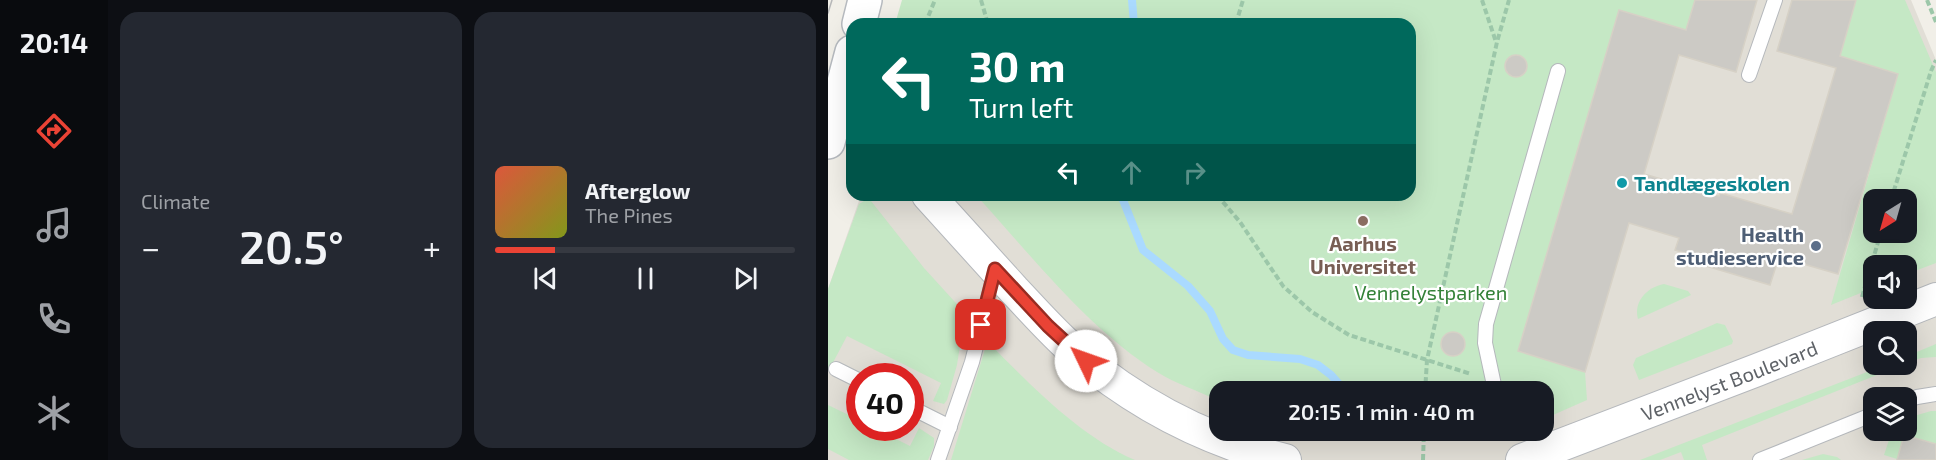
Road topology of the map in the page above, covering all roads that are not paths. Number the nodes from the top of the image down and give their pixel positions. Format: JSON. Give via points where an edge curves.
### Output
{"nodes":[{"id":1,"x":865,"y":0,"type":"edge"},
{"id":2,"x":1775,"y":0,"type":"edge"},
{"id":3,"x":860,"y":18,"type":"edge"},
{"id":4,"x":1558,"y":71,"type":"dead end"},
{"id":5,"x":1749,"y":75,"type":"dead end"},
{"id":6,"x":846,"y":76,"type":"edge"},
{"id":7,"x":840,"y":99,"type":"edge"},
{"id":8,"x":828,"y":142,"type":"edge"},
{"id":9,"x":933,"y":201,"type":"edge"},
{"id":10,"x":995,"y":269,"type":"junction"},
{"id":11,"x":1936,"y":299,"type":"edge"},
{"id":12,"x":836,"y":369,"type":"dead end"},
{"id":13,"x":846,"y":374,"type":"edge"},
{"id":14,"x":1493,"y":381,"type":"edge"},
{"id":15,"x":1936,"y":394,"type":"edge"},
{"id":16,"x":1917,"y":397,"type":"edge"},
{"id":17,"x":924,"y":414,"type":"edge"},
{"id":18,"x":1863,"y":418,"type":"edge"},
{"id":19,"x":950,"y":428,"type":"junction"},
{"id":20,"x":938,"y":460,"type":"edge"},
{"id":21,"x":1285,"y":460,"type":"edge"},
{"id":22,"x":1522,"y":460,"type":"edge"},
{"id":23,"x":1760,"y":460,"type":"edge"}],
"edges":[{"from":1,"to":3,"type":"main road"},
{"from":2,"to":5,"type":"lane"},
{"from":4,"to":14,"type":"lane","via":[[1486,324],[1485,343]]},
{"from":6,"to":7,"type":"main road"},
{"from":7,"to":8,"type":"main road"},
{"from":9,"to":10,"type":"street"},
{"from":10,"to":19,"type":"lane","via":[[972,362]]},
{"from":10,"to":21,"type":"street","via":[[1074,351],[1130,393],[1198,431]]},
{"from":11,"to":22,"type":"street","name":"Vennelyst Boulevard"},
{"from":12,"to":13,"type":"lane"},
{"from":15,"to":16,"type":"lane"},
{"from":17,"to":19,"type":"lane"},
{"from":18,"to":23,"type":"lane"},
{"from":19,"to":20,"type":"lane"}]}
